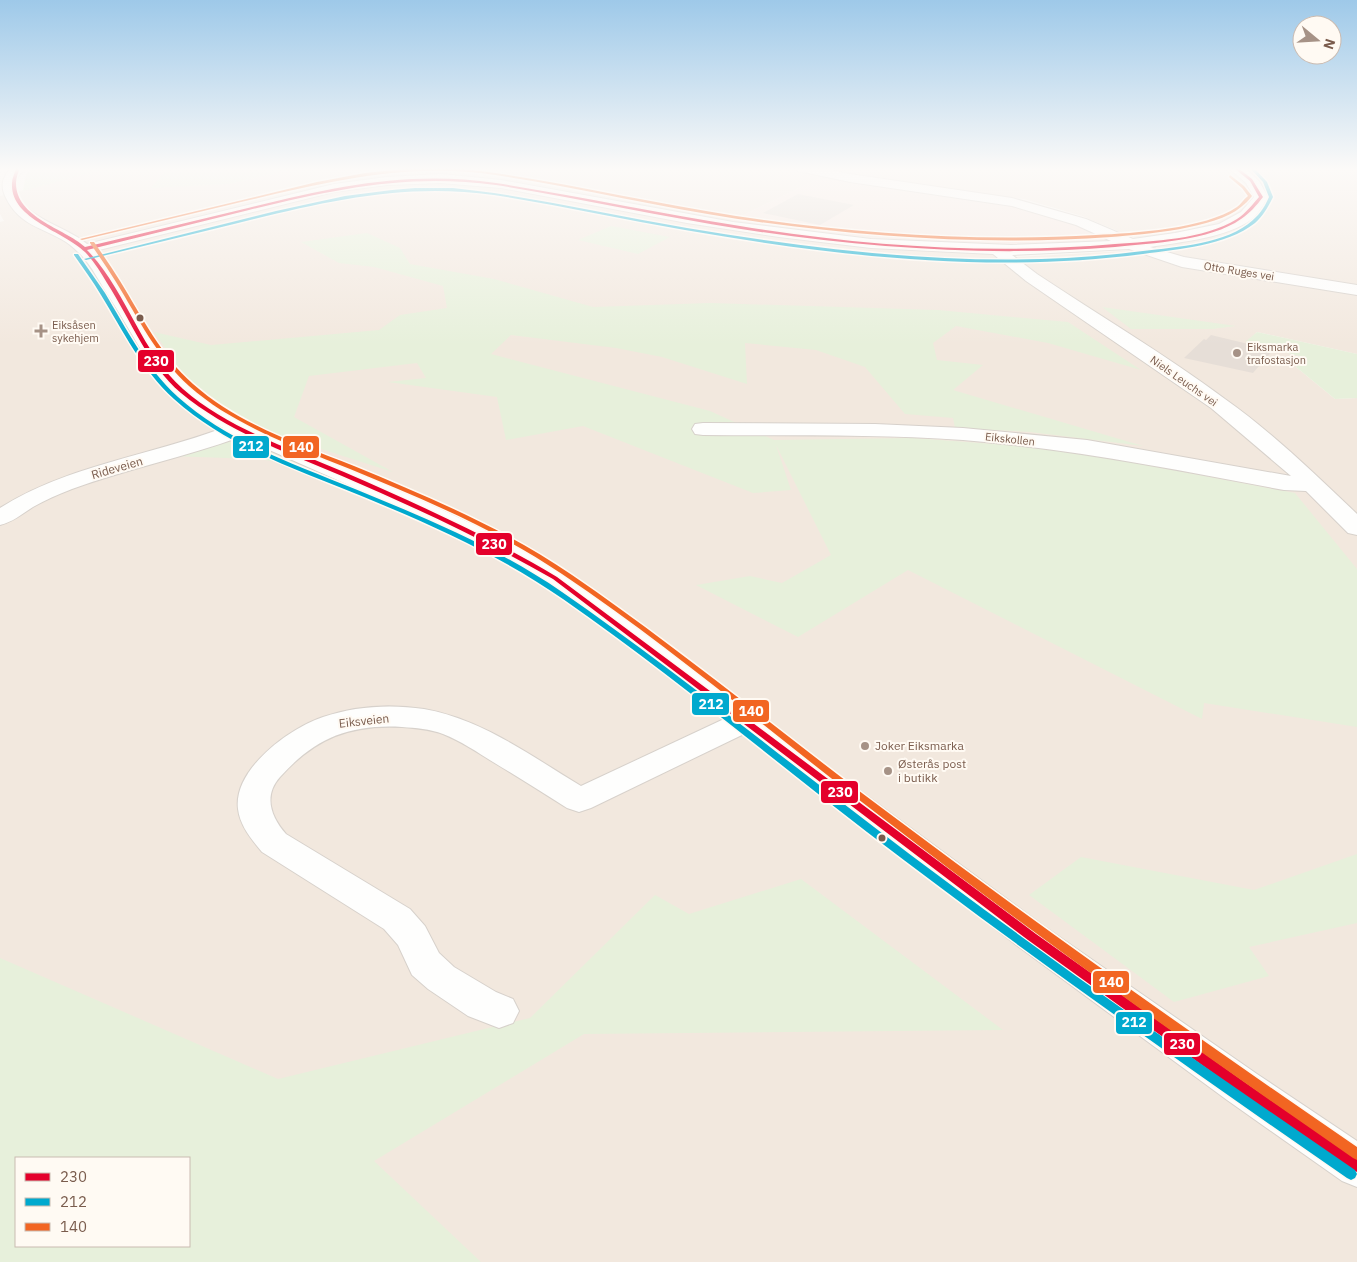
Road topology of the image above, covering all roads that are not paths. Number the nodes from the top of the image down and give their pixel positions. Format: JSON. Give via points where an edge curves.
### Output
{"nodes":[{"id":1,"x":47,"y":227,"type":"edge"},
{"id":2,"x":174,"y":227,"type":"edge"},
{"id":3,"x":743,"y":227,"type":"edge"},
{"id":4,"x":1092,"y":227,"type":"edge"},
{"id":5,"x":1222,"y":227,"type":"edge"},
{"id":6,"x":1130,"y":244,"type":"junction"},
{"id":7,"x":84,"y":249,"type":"junction"},
{"id":8,"x":998,"y":250,"type":"junction"},
{"id":9,"x":1357,"y":290,"type":"edge"},
{"id":10,"x":240,"y":429,"type":"junction"},
{"id":11,"x":703,"y":429,"type":"dead end"},
{"id":12,"x":1313,"y":484,"type":"junction"},
{"id":13,"x":0,"y":518,"type":"edge"},
{"id":14,"x":1357,"y":528,"type":"edge"},
{"id":15,"x":746,"y":721,"type":"junction"},
{"id":16,"x":498,"y":1011,"type":"dead end"},
{"id":17,"x":1357,"y":1166,"type":"edge"}],
"edges":[{"from":1,"to":7,"type":"street"},
{"from":2,"to":7,"type":"street"},
{"from":3,"to":8,"type":"street","via":[[914,247]]},
{"from":4,"to":6,"type":"street","name":"Otto Ruges vei"},
{"from":5,"to":6,"type":"street"},
{"from":6,"to":8,"type":"street"},
{"from":6,"to":9,"type":"street","name":"Otto Ruges vei","via":[[1182,262]]},
{"from":7,"to":10,"type":"street","via":[[170,378],[204,408]]},
{"from":8,"to":12,"type":"street","name":"Niels Leuchs vei","via":[[1044,286],[1198,389],[1277,451]]},
{"from":10,"to":13,"type":"street","name":"Rideveien","via":[[56,488]]},
{"from":10,"to":15,"type":"street","via":[[414,504],[526,560],[586,600]]},
{"from":11,"to":12,"type":"street","name":"Eikskollen","via":[[963,434],[1087,447],[1284,483]]},
{"from":12,"to":14,"type":"street","name":"Niels Leuchs vei"},
{"from":15,"to":16,"type":"street","name":"Eiksveien","via":[[579,800],[469,734],[453,727],[401,718],[353,720],[332,725],[309,736],[262,776],[255,791],[254,805],[260,825],[274,842],[397,919],[412,936],[425,964],[482,1004]]},
{"from":15,"to":17,"type":"street","via":[[1032,937]]}]}
